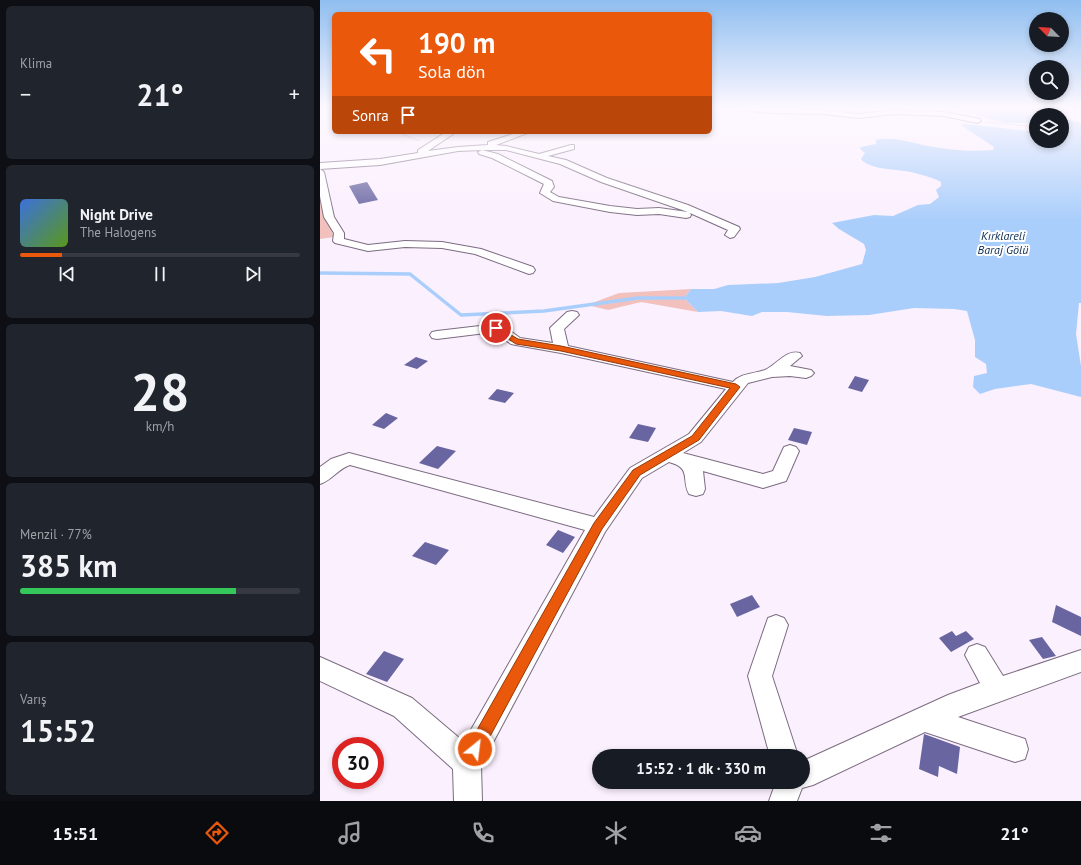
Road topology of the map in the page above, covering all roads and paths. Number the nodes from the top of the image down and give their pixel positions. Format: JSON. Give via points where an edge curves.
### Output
{"nodes":[{"id":1,"x":424,"y":145,"type":"edge"},
{"id":2,"x":433,"y":145,"type":"edge"},
{"id":3,"x":484,"y":145,"type":"edge"},
{"id":4,"x":571,"y":147,"type":"dead end"},
{"id":5,"x":471,"y":148,"type":"junction"},
{"id":6,"x":426,"y":150,"type":"junction"},
{"id":7,"x":540,"y":155,"type":"junction"},
{"id":8,"x":412,"y":156,"type":"junction"},
{"id":9,"x":320,"y":166,"type":"edge"},
{"id":10,"x":320,"y":172,"type":"edge"},
{"id":11,"x":724,"y":224,"type":"junction"},
{"id":12,"x":730,"y":235,"type":"dead end"},
{"id":13,"x":528,"y":270,"type":"dead end"},
{"id":14,"x":572,"y":315,"type":"dead end"},
{"id":15,"x":437,"y":335,"type":"dead end"},
{"id":16,"x":561,"y":349,"type":"junction"},
{"id":17,"x":795,"y":356,"type":"dead end"},
{"id":18,"x":771,"y":373,"type":"junction"},
{"id":19,"x":806,"y":373,"type":"dead end"},
{"id":20,"x":739,"y":384,"type":"junction"},
{"id":21,"x":790,"y":451,"type":"dead end"},
{"id":22,"x":675,"y":458,"type":"junction"},
{"id":23,"x":320,"y":477,"type":"edge"},
{"id":24,"x":696,"y":489,"type":"dead end"},
{"id":25,"x":598,"y":526,"type":"junction"},
{"id":26,"x":776,"y":625,"type":"dead end"},
{"id":27,"x":977,"y":655,"type":"dead end"},
{"id":28,"x":1081,"y":661,"type":"edge"},
{"id":29,"x":320,"y":669,"type":"edge"},
{"id":30,"x":998,"y":690,"type":"junction"},
{"id":31,"x":925,"y":719,"type":"junction"},
{"id":32,"x":782,"y":749,"type":"edge"},
{"id":33,"x":1014,"y":749,"type":"dead end"},
{"id":34,"x":467,"y":763,"type":"junction"},
{"id":35,"x":810,"y":771,"type":"edge"},
{"id":36,"x":787,"y":789,"type":"edge"},
{"id":37,"x":468,"y":801,"type":"edge"},
{"id":38,"x":783,"y":801,"type":"edge"}],
"edges":[{"from":1,"to":6,"type":"path"},
{"from":2,"to":6,"type":"street"},
{"from":3,"to":5,"type":"street"},
{"from":4,"to":7,"type":"street"},
{"from":5,"to":7,"type":"street","via":[[506,148]]},
{"from":5,"to":8,"type":"street"},
{"from":5,"to":11,"type":"street","via":[[495,156],[549,183],[545,193],[556,199],[637,212],[674,213]]},
{"from":6,"to":8,"type":"street"},
{"from":7,"to":11,"type":"street"},
{"from":8,"to":9,"type":"street","via":[[351,165]]},
{"from":10,"to":13,"type":"street","via":[[329,217],[339,233],[339,241],[368,248],[405,244],[442,245],[477,250]]},
{"from":11,"to":12,"type":"street","via":[[735,229]]},
{"from":14,"to":16,"type":"street","via":[[557,328]]},
{"from":15,"to":16,"type":"street","via":[[496,328],[516,341]]},
{"from":16,"to":20,"type":"street"},
{"from":17,"to":18,"type":"street"},
{"from":18,"to":19,"type":"street"},
{"from":18,"to":20,"type":"street"},
{"from":20,"to":22,"type":"street","via":[[695,438]]},
{"from":21,"to":22,"type":"street","via":[[780,476],[763,481]]},
{"from":22,"to":24,"type":"street","via":[[695,474]]},
{"from":22,"to":25,"type":"street","via":[[636,473]]},
{"from":23,"to":25,"type":"street","via":[[337,463],[349,459]]},
{"from":25,"to":34,"type":"street"},
{"from":26,"to":32,"type":"street","via":[[760,676]]},
{"from":27,"to":30,"type":"street"},
{"from":28,"to":30,"type":"street"},
{"from":29,"to":34,"type":"street","via":[[403,707]]},
{"from":30,"to":31,"type":"street","via":[[957,704]]},
{"from":31,"to":33,"type":"street"},
{"from":31,"to":35,"type":"street"},
{"from":34,"to":37,"type":"street"},
{"from":36,"to":38,"type":"street"}]}
